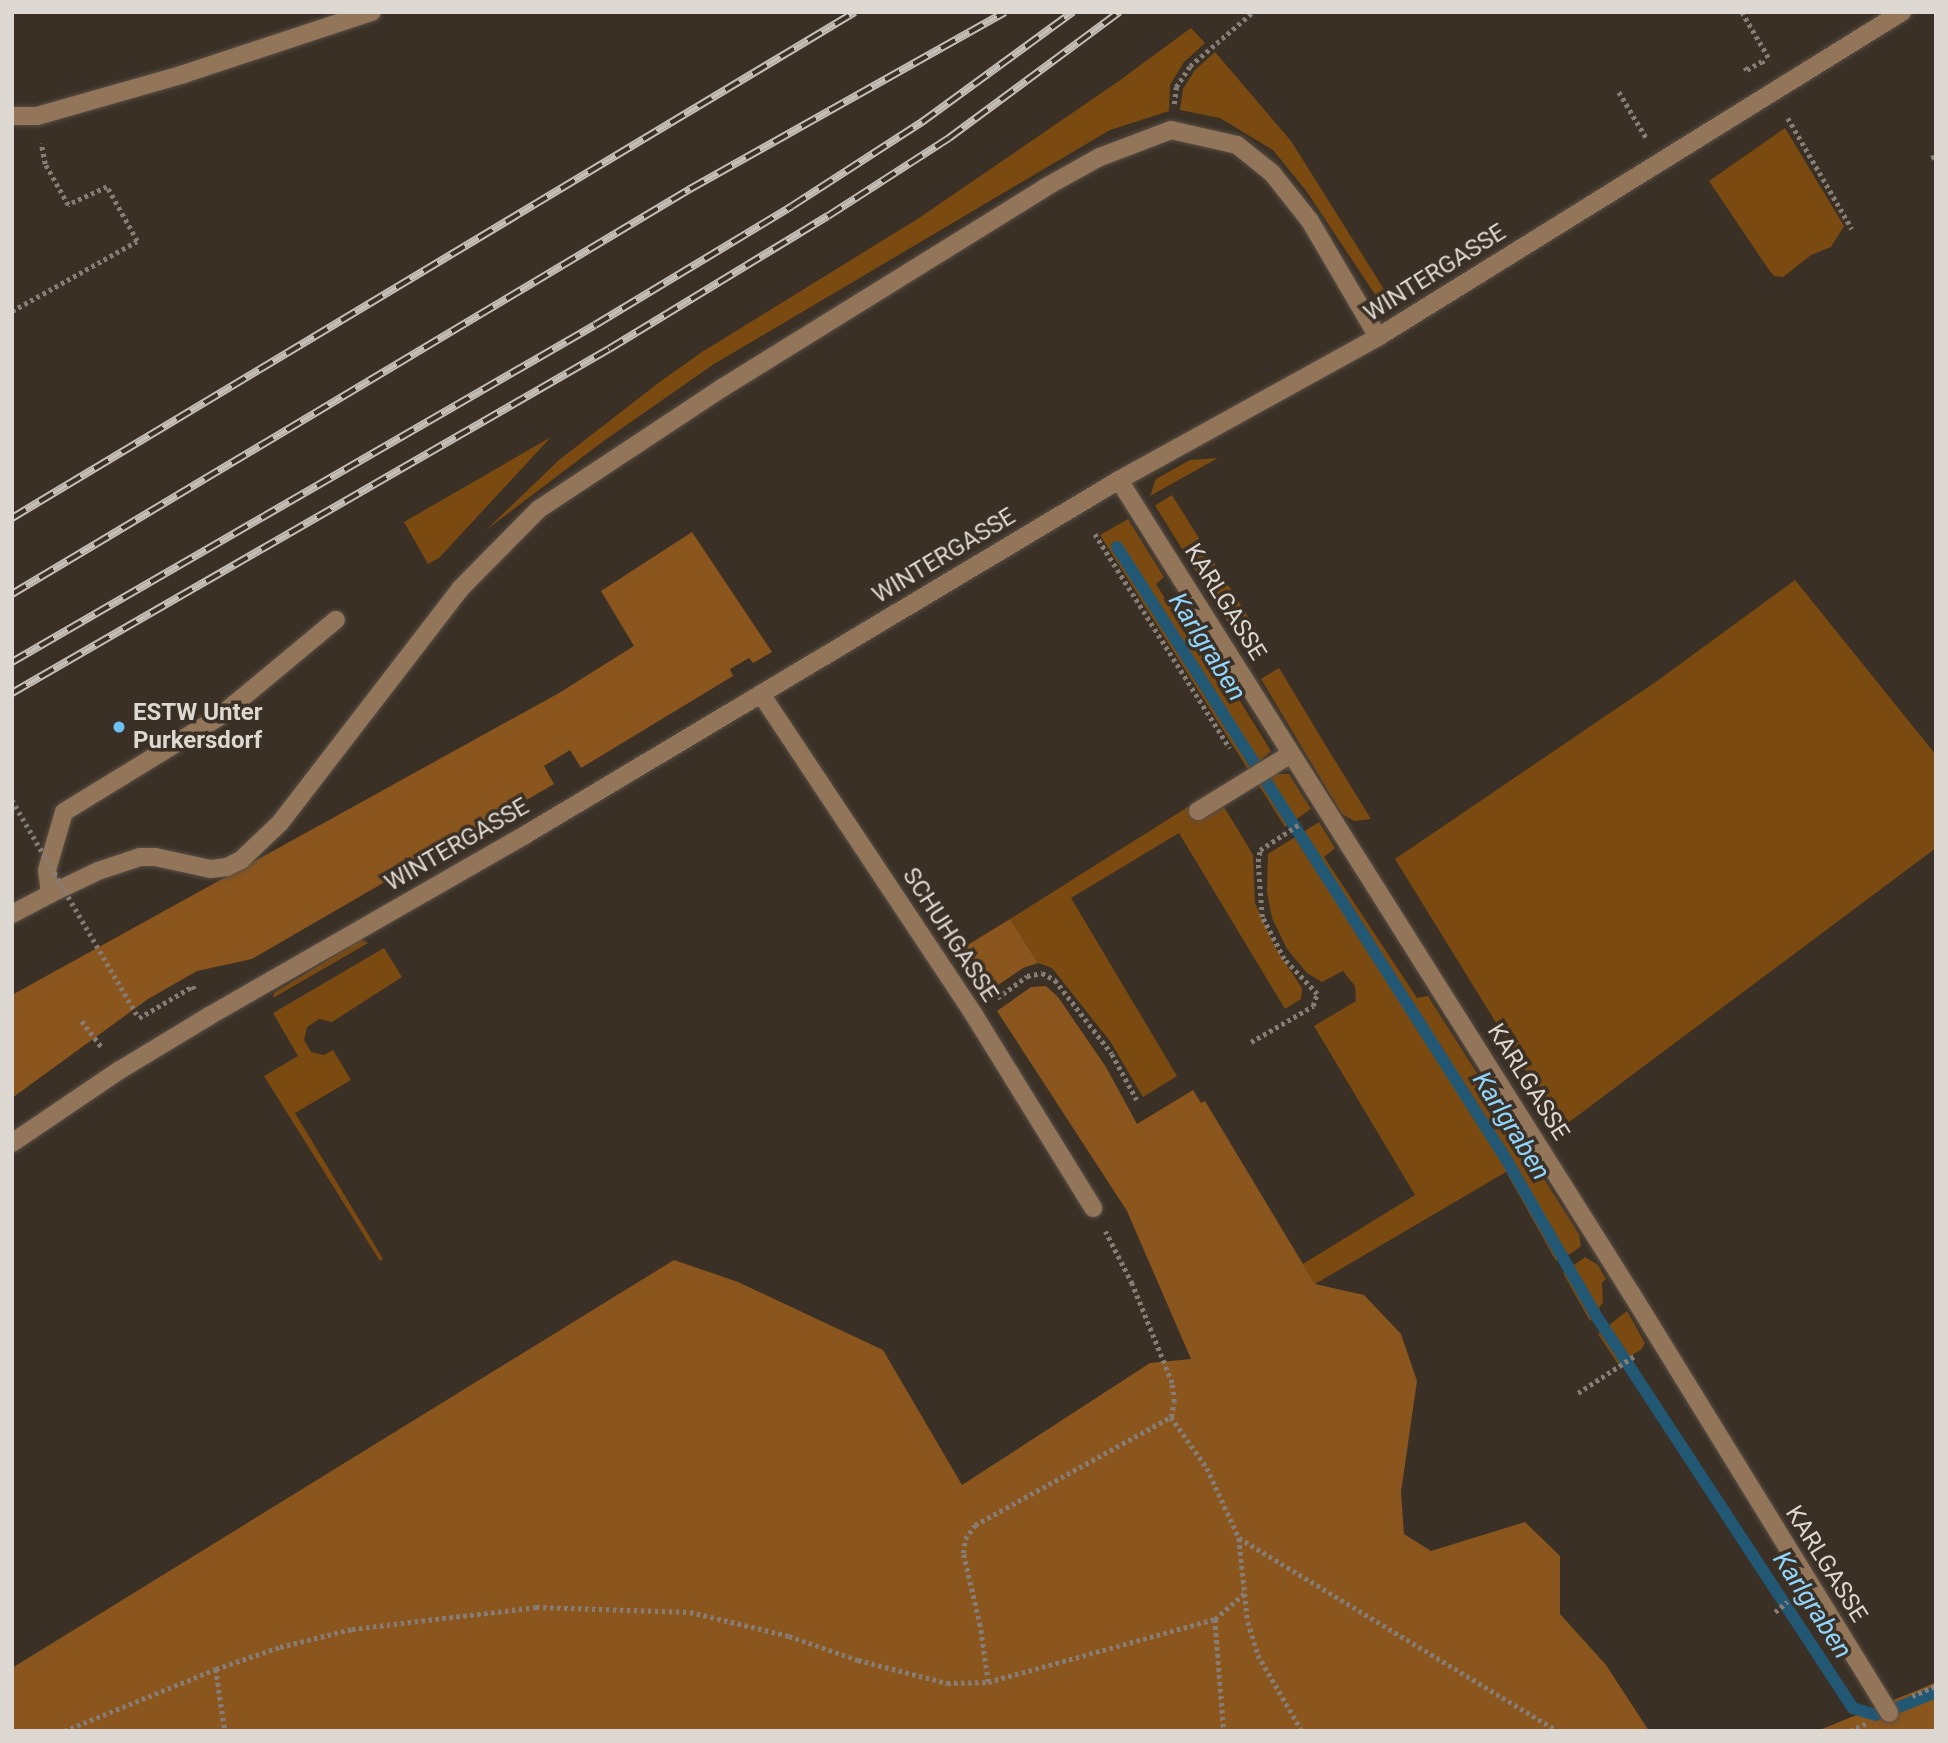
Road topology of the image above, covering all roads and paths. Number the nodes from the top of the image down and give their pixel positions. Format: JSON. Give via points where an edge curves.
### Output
{"nodes":[{"id":1,"x":372,"y":12,"type":"edge"},
{"id":2,"x":1254,"y":12,"type":"edge"},
{"id":3,"x":1742,"y":12,"type":"edge"},
{"id":4,"x":1902,"y":12,"type":"edge"},
{"id":5,"x":1774,"y":66,"type":"dead end"},
{"id":6,"x":1619,"y":92,"type":"dead end"},
{"id":7,"x":12,"y":116,"type":"edge"},
{"id":8,"x":37,"y":116,"type":"junction"},
{"id":9,"x":1787,"y":118,"type":"dead end"},
{"id":10,"x":1171,"y":130,"type":"junction"},
{"id":11,"x":1648,"y":141,"type":"dead end"},
{"id":12,"x":1852,"y":229,"type":"dead end"},
{"id":13,"x":12,"y":311,"type":"edge"},
{"id":14,"x":1378,"y":337,"type":"junction"},
{"id":15,"x":1119,"y":480,"type":"junction"},
{"id":16,"x":1095,"y":534,"type":"dead end"},
{"id":17,"x":336,"y":620,"type":"dead end"},
{"id":18,"x":761,"y":694,"type":"junction"},
{"id":19,"x":1230,"y":748,"type":"dead end"},
{"id":20,"x":1291,"y":754,"type":"junction"},
{"id":21,"x":12,"y":800,"type":"edge"},
{"id":22,"x":1198,"y":811,"type":"dead end"},
{"id":23,"x":1303,"y":822,"type":"dead end"},
{"id":24,"x":50,"y":894,"type":"junction"},
{"id":25,"x":12,"y":914,"type":"edge"},
{"id":26,"x":199,"y":998,"type":"dead end"},
{"id":27,"x":991,"y":1002,"type":"dead end"},
{"id":28,"x":1251,"y":1042,"type":"dead end"},
{"id":29,"x":1137,"y":1100,"type":"dead end"},
{"id":30,"x":12,"y":1143,"type":"edge"},
{"id":31,"x":1093,"y":1208,"type":"joint"},
{"id":32,"x":1634,"y":1357,"type":"dead end"},
{"id":33,"x":1578,"y":1393,"type":"dead end"},
{"id":34,"x":1171,"y":1417,"type":"junction"},
{"id":35,"x":1238,"y":1538,"type":"junction"},
{"id":36,"x":1245,"y":1593,"type":"junction"},
{"id":37,"x":1789,"y":1601,"type":"dead end"},
{"id":38,"x":1775,"y":1612,"type":"dead end"},
{"id":39,"x":1215,"y":1619,"type":"junction"},
{"id":40,"x":216,"y":1669,"type":"junction"},
{"id":41,"x":988,"y":1682,"type":"junction"},
{"id":42,"x":1889,"y":1713,"type":"dead end"},
{"id":43,"x":64,"y":1731,"type":"edge"},
{"id":44,"x":225,"y":1731,"type":"edge"},
{"id":45,"x":1224,"y":1731,"type":"edge"},
{"id":46,"x":1302,"y":1731,"type":"edge"},
{"id":47,"x":1558,"y":1731,"type":"edge"}],
"edges":[{"from":1,"to":8,"type":"street"},
{"from":2,"to":10,"type":"path","via":[[1190,66],[1176,87]]},
{"from":3,"to":5,"type":"path"},
{"from":4,"to":14,"type":"street","name":"WINTERGASSE"},
{"from":6,"to":11,"type":"path"},
{"from":7,"to":8,"type":"street"},
{"from":8,"to":13,"type":"path","via":[[45,164],[68,205],[107,187],[137,241]]},
{"from":9,"to":12,"type":"path"},
{"from":10,"to":14,"type":"street","via":[[1237,145],[1272,173],[1310,221]]},
{"from":10,"to":24,"type":"street","via":[[1100,157],[1044,188],[722,388],[539,509],[460,589],[280,823],[241,860],[211,869],[140,857]]},
{"from":14,"to":15,"type":"street","name":"WINTERGASSE"},
{"from":15,"to":18,"type":"street","name":"WINTERGASSE"},
{"from":15,"to":20,"type":"street","name":"KARLGASSE"},
{"from":16,"to":19,"type":"path"},
{"from":17,"to":24,"type":"street","via":[[219,717],[64,813],[47,870]]},
{"from":18,"to":30,"type":"street","name":"WINTERGASSE","via":[[175,1036]]},
{"from":18,"to":31,"type":"street","name":"SCHUHGASSE","via":[[974,1015]]},
{"from":20,"to":22,"type":"street"},
{"from":20,"to":42,"type":"street","name":"KARLGASSE","via":[[1632,1293]]},
{"from":21,"to":26,"type":"path","bridge":true,"via":[[139,1018],[192,986]]},
{"from":23,"to":28,"type":"path","via":[[1260,850],[1262,917],[1284,958],[1317,994],[1313,1006]]},
{"from":24,"to":25,"type":"street"},
{"from":27,"to":29,"type":"path","via":[[1027,976],[1042,973],[1055,981],[1112,1054]]},
{"from":31,"to":34,"type":"path","via":[[1132,1284],[1172,1383]]},
{"from":32,"to":33,"type":"path"},
{"from":34,"to":35,"type":"path","via":[[1207,1468]]},
{"from":34,"to":41,"type":"path","via":[[975,1525],[965,1539],[963,1553]]},
{"from":35,"to":36,"type":"path"},
{"from":35,"to":47,"type":"path"},
{"from":36,"to":39,"type":"path"},
{"from":36,"to":46,"type":"path","via":[[1258,1655]]},
{"from":37,"to":38,"type":"path"},
{"from":39,"to":41,"type":"path"},
{"from":39,"to":45,"type":"path"},
{"from":40,"to":41,"type":"path","via":[[352,1629],[536,1607],[690,1612],[947,1682]]},
{"from":40,"to":43,"type":"path"},
{"from":40,"to":44,"type":"path"}]}
